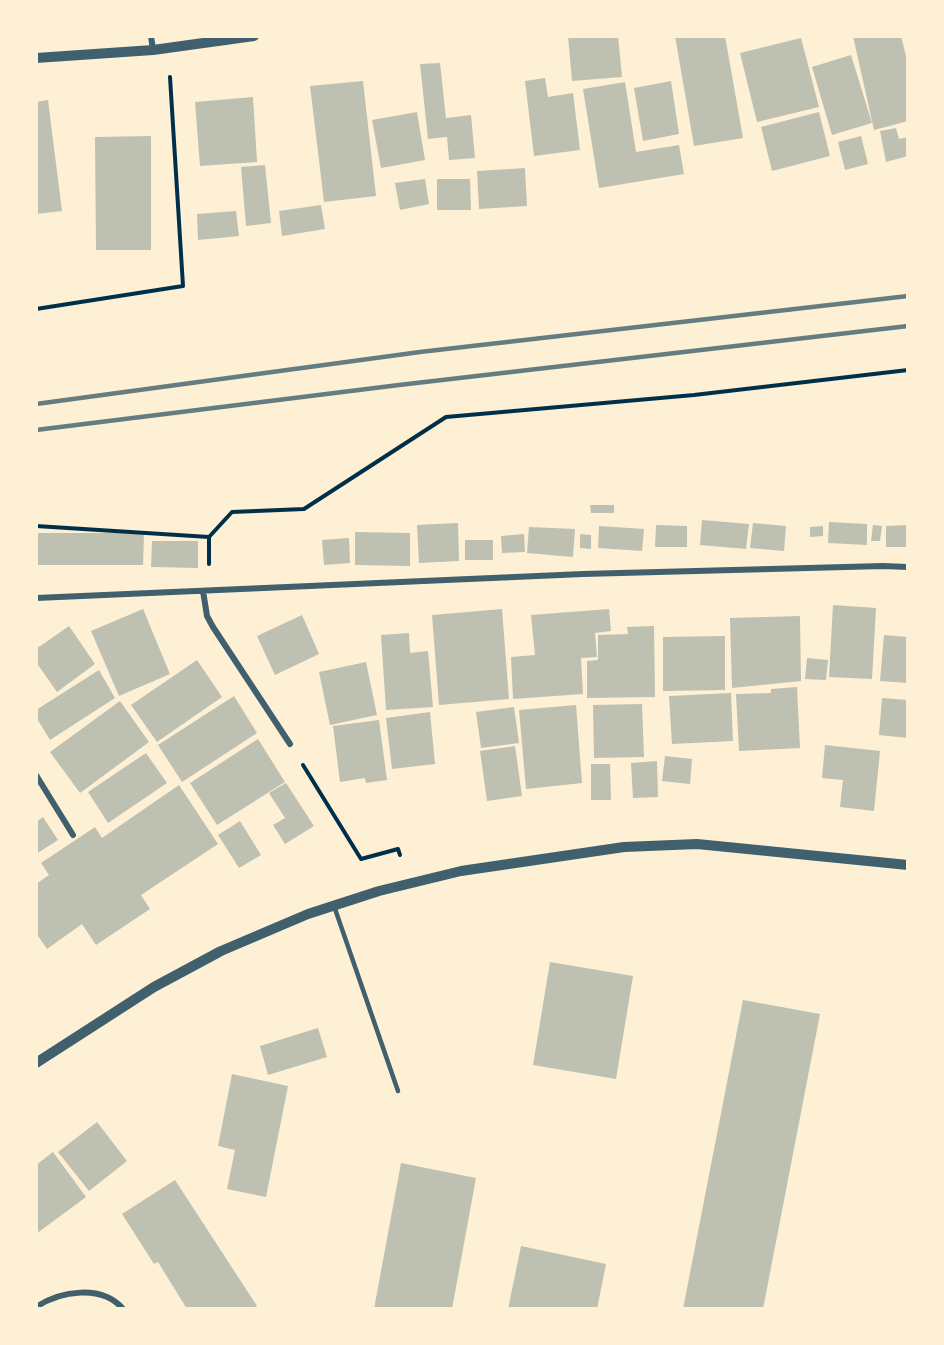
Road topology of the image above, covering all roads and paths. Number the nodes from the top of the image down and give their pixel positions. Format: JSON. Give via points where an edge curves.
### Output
{"nodes":[{"id":1,"x":151,"y":36,"type":"edge"},
{"id":2,"x":254,"y":36,"type":"edge"},
{"id":3,"x":153,"y":50,"type":"junction"},
{"id":4,"x":36,"y":58,"type":"edge"},
{"id":5,"x":169,"y":73,"type":"dead end"},
{"id":6,"x":36,"y":309,"type":"edge"},
{"id":7,"x":908,"y":370,"type":"edge"},
{"id":8,"x":36,"y":526,"type":"edge"},
{"id":9,"x":908,"y":567,"type":"edge"},
{"id":10,"x":203,"y":591,"type":"junction"},
{"id":11,"x":36,"y":598,"type":"edge"},
{"id":12,"x":290,"y":744,"type":"joint"},
{"id":13,"x":36,"y":775,"type":"edge"},
{"id":14,"x":73,"y":835,"type":"dead end"},
{"id":15,"x":398,"y":849,"type":"dead end"},
{"id":16,"x":908,"y":865,"type":"edge"},
{"id":17,"x":334,"y":906,"type":"junction"},
{"id":18,"x":36,"y":1063,"type":"edge"},
{"id":19,"x":398,"y":1091,"type":"dead end"},
{"id":20,"x":36,"y":1307,"type":"edge"},
{"id":21,"x":123,"y":1309,"type":"edge"}],
"edges":[{"from":1,"to":3,"type":"street"},
{"from":2,"to":3,"type":"street"},
{"from":3,"to":4,"type":"street"},
{"from":5,"to":6,"type":"path","via":[[183,286]]},
{"from":7,"to":8,"type":"path","via":[[694,395],[446,417],[304,509],[232,512],[209,537]]},
{"from":9,"to":10,"type":"street","via":[[583,574]]},
{"from":10,"to":11,"type":"street"},
{"from":10,"to":12,"type":"street","via":[[213,627]]},
{"from":12,"to":15,"type":"path","via":[[361,859]]},
{"from":13,"to":14,"type":"street"},
{"from":16,"to":17,"type":"street","via":[[697,844],[624,847],[461,871]]},
{"from":17,"to":18,"type":"street","via":[[221,951],[154,987]]},
{"from":17,"to":19,"type":"lane"},
{"from":20,"to":21,"type":"street","via":[[67,1293],[88,1293],[116,1300]]}]}
